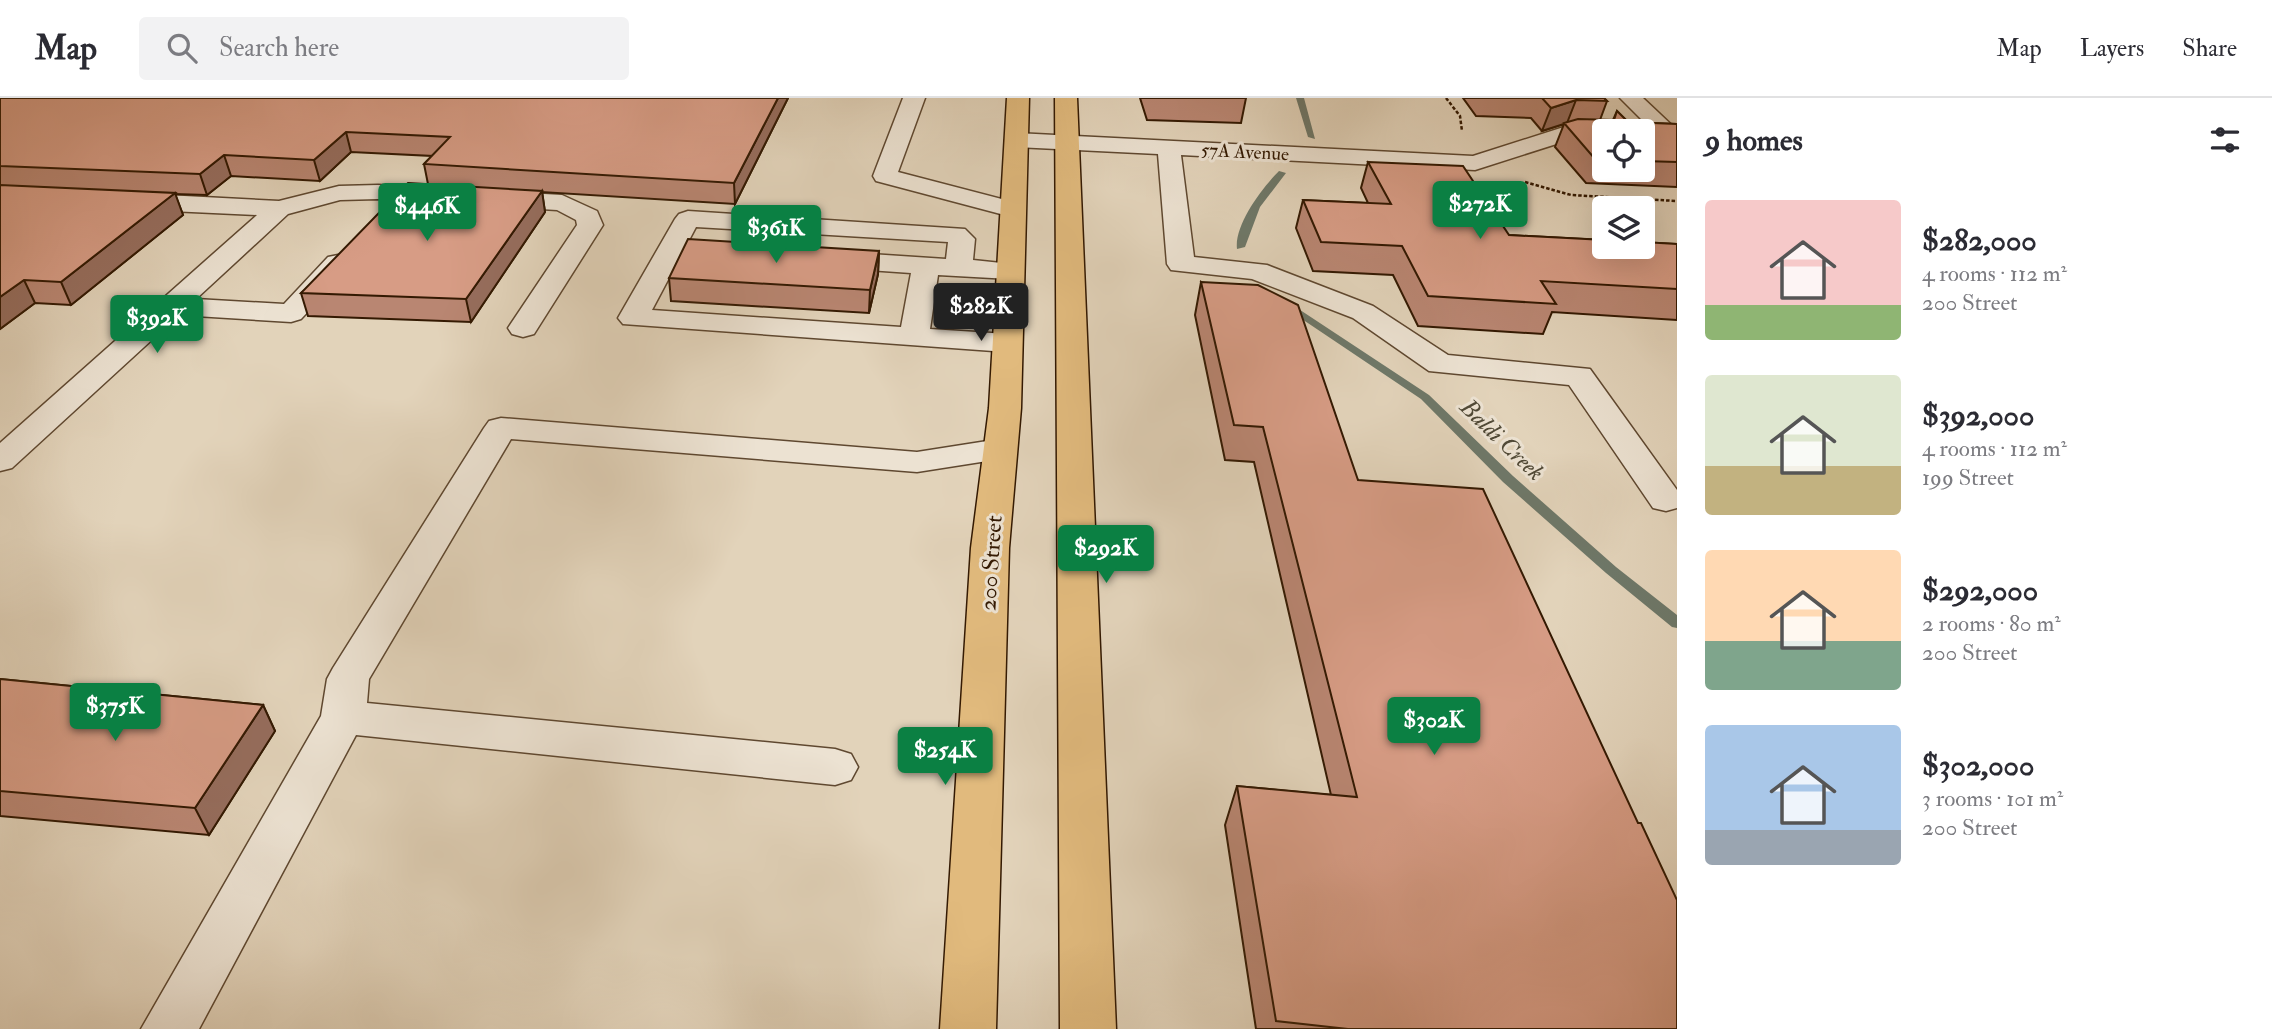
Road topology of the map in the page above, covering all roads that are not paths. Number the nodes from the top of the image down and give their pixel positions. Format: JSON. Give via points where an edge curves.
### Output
{"nodes":[{"id":1,"x":914,"y":98,"type":"edge"},
{"id":2,"x":1018,"y":98,"type":"edge"},
{"id":3,"x":1066,"y":98,"type":"edge"},
{"id":4,"x":1631,"y":98,"type":"edge"},
{"id":5,"x":1653,"y":119,"type":"edge"},
{"id":6,"x":1655,"y":121,"type":"edge"},
{"id":7,"x":1592,"y":134,"type":"edge"},
{"id":8,"x":1655,"y":135,"type":"edge"},
{"id":9,"x":1016,"y":140,"type":"junction"},
{"id":10,"x":1068,"y":143,"type":"junction"},
{"id":11,"x":1169,"y":148,"type":"junction"},
{"id":12,"x":100,"y":199,"type":"edge"},
{"id":13,"x":279,"y":209,"type":"junction"},
{"id":14,"x":1012,"y":209,"type":"junction"},
{"id":15,"x":358,"y":243,"type":"edge"},
{"id":16,"x":793,"y":257,"type":"edge"},
{"id":17,"x":926,"y":266,"type":"junction"},
{"id":18,"x":959,"y":268,"type":"junction"},
{"id":19,"x":1010,"y":271,"type":"junction"},
{"id":20,"x":173,"y":306,"type":"junction"},
{"id":21,"x":523,"y":328,"type":"dead end"},
{"id":22,"x":914,"y":337,"type":"junction"},
{"id":23,"x":1007,"y":343,"type":"junction"},
{"id":24,"x":1000,"y":449,"type":"junction"},
{"id":25,"x":0,"y":461,"type":"edge"},
{"id":26,"x":1666,"y":500,"type":"dead end"},
{"id":27,"x":343,"y":717,"type":"junction"},
{"id":28,"x":835,"y":768,"type":"dead end"},
{"id":29,"x":169,"y":1029,"type":"edge"},
{"id":30,"x":968,"y":1029,"type":"edge"},
{"id":31,"x":1088,"y":1029,"type":"edge"}],
"edges":[{"from":1,"to":14,"type":"street","via":[[884,176]]},
{"from":2,"to":9,"type":"main road","name":"200 Street"},
{"from":3,"to":10,"type":"main road"},
{"from":4,"to":5,"type":"street"},
{"from":6,"to":8,"type":"street","via":[[1670,136]]},
{"from":7,"to":11,"type":"street","name":"57A Avenue","via":[[1567,133],[1475,163]]},
{"from":9,"to":10,"type":"street","name":"57A Avenue"},
{"from":9,"to":14,"type":"main road","name":"200 Street"},
{"from":10,"to":11,"type":"street","name":"57A Avenue"},
{"from":10,"to":31,"type":"main road"},
{"from":11,"to":26,"type":"street","via":[[1181,264],[1257,271],[1351,307],[1440,364],[1579,376]]},
{"from":12,"to":13,"type":"street"},
{"from":13,"to":20,"type":"street"},
{"from":13,"to":21,"type":"street","via":[[339,193],[396,204],[562,203],[588,216],[590,225]]},
{"from":14,"to":19,"type":"main road","name":"200 Street"},
{"from":15,"to":20,"type":"street","via":[[291,313]]},
{"from":16,"to":17,"type":"street"},
{"from":17,"to":18,"type":"street"},
{"from":17,"to":22,"type":"street"},
{"from":18,"to":19,"type":"street"},
{"from":18,"to":22,"type":"street","via":[[962,239],[956,235],[688,219],[686,251],[633,318]]},
{"from":19,"to":23,"type":"main road","name":"200 Street"},
{"from":20,"to":25,"type":"street"},
{"from":22,"to":23,"type":"street"},
{"from":23,"to":24,"type":"main road","name":"200 Street"},
{"from":24,"to":27,"type":"street","via":[[917,462],[502,428],[348,679]]},
{"from":24,"to":30,"type":"main road","name":"200 Street","via":[[990,548]]},
{"from":27,"to":28,"type":"street"},
{"from":27,"to":29,"type":"street"}]}
